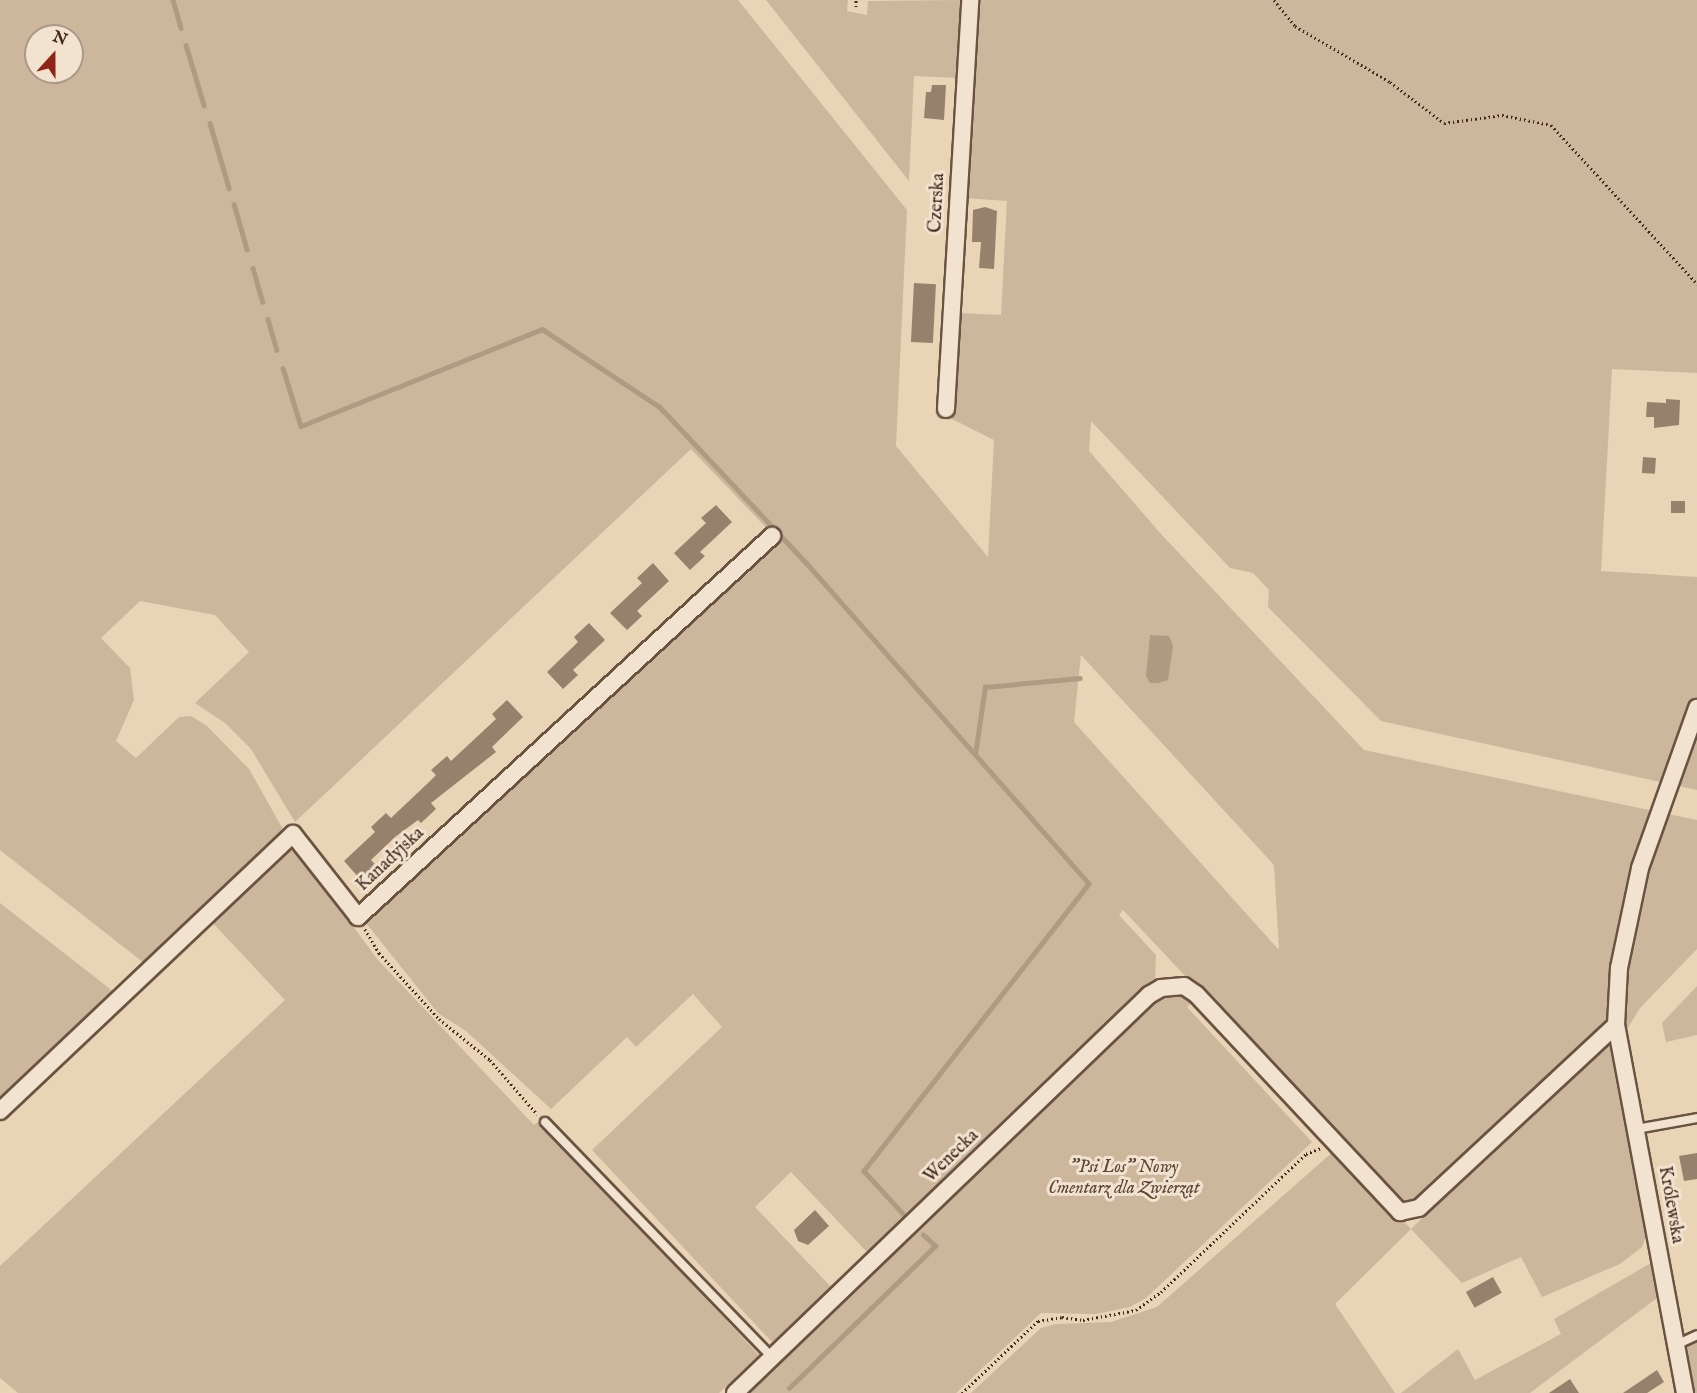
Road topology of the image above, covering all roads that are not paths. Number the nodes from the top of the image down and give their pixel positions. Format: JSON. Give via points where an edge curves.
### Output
{"nodes":[{"id":1,"x":970,"y":0,"type":"edge"},
{"id":2,"x":946,"y":409,"type":"dead end"},
{"id":3,"x":772,"y":536,"type":"dead end"},
{"id":4,"x":1697,"y":708,"type":"edge"},
{"id":5,"x":1616,"y":1024,"type":"junction"},
{"id":6,"x":0,"y":1112,"type":"edge"},
{"id":7,"x":1697,"y":1118,"type":"edge"},
{"id":8,"x":545,"y":1122,"type":"road end"},
{"id":9,"x":1636,"y":1129,"type":"junction"},
{"id":10,"x":1697,"y":1335,"type":"edge"},
{"id":11,"x":1676,"y":1345,"type":"junction"},
{"id":12,"x":771,"y":1356,"type":"junction"},
{"id":13,"x":735,"y":1393,"type":"edge"},
{"id":14,"x":1685,"y":1393,"type":"edge"}],
"edges":[{"from":1,"to":2,"type":"street","name":"Czerska"},
{"from":3,"to":6,"type":"street","name":"Kanadyjska","via":[[358,917],[292,834]]},
{"from":4,"to":5,"type":"street","name":"Królewska","via":[[1640,868],[1619,968]]},
{"from":5,"to":9,"type":"street","name":"Królewska"},
{"from":5,"to":12,"type":"street","name":"Wenecka","via":[[1410,1212],[1400,1212],[1196,994],[1184,986],[1161,988],[1149,995]]},
{"from":7,"to":9,"type":"lane"},
{"from":8,"to":12,"type":"lane"},
{"from":9,"to":11,"type":"street","name":"Królewska"},
{"from":10,"to":11,"type":"lane"},
{"from":11,"to":14,"type":"street","name":"Królewska"},
{"from":12,"to":13,"type":"street","name":"Wenecka"}]}
